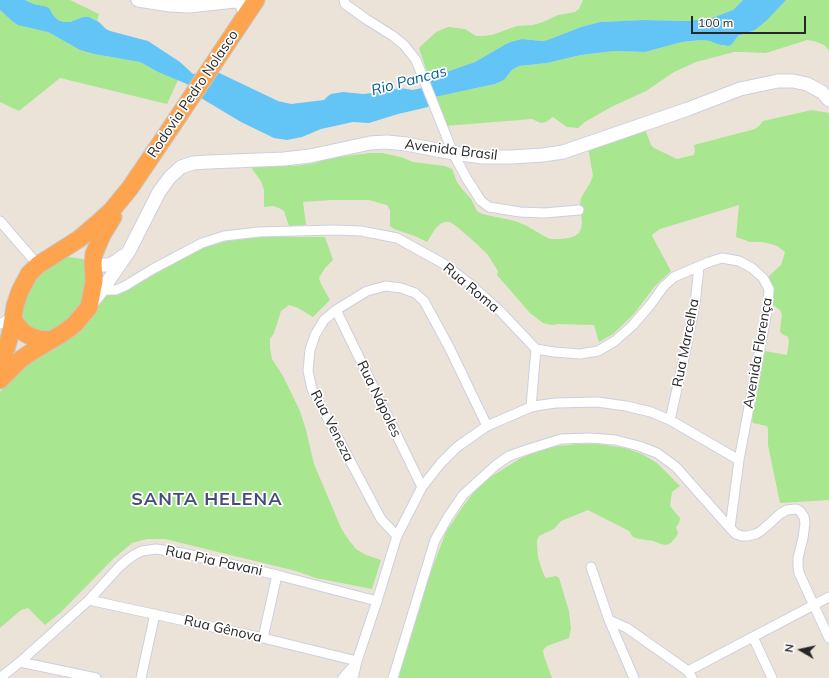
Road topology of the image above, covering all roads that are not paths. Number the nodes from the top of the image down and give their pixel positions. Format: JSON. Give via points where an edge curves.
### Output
{"nodes":[{"id":1,"x":138,"y":0,"type":"edge"},
{"id":2,"x":256,"y":0,"type":"edge"},
{"id":3,"x":337,"y":0,"type":"edge"},
{"id":4,"x":220,"y":1,"type":"edge"},
{"id":5,"x":345,"y":2,"type":"edge"},
{"id":6,"x":246,"y":15,"type":"junction"},
{"id":7,"x":829,"y":100,"type":"edge"},
{"id":8,"x":453,"y":153,"type":"junction"},
{"id":9,"x":130,"y":188,"type":"junction"},
{"id":10,"x":579,"y":210,"type":"dead end"},
{"id":11,"x":0,"y":222,"type":"edge"},
{"id":12,"x":129,"y":251,"type":"junction"},
{"id":13,"x":57,"y":252,"type":"junction"},
{"id":14,"x":93,"y":263,"type":"junction"},
{"id":15,"x":38,"y":265,"type":"junction"},
{"id":16,"x":699,"y":266,"type":"junction"},
{"id":17,"x":102,"y":290,"type":"junction"},
{"id":18,"x":89,"y":306,"type":"junction"},
{"id":19,"x":336,"y":310,"type":"junction"},
{"id":20,"x":7,"y":321,"type":"edge"},
{"id":21,"x":52,"y":340,"type":"junction"},
{"id":22,"x":536,"y":349,"type":"junction"},
{"id":23,"x":0,"y":366,"type":"edge"},
{"id":24,"x":0,"y":380,"type":"edge"},
{"id":25,"x":531,"y":407,"type":"junction"},
{"id":26,"x":670,"y":420,"type":"junction"},
{"id":27,"x":487,"y":426,"type":"junction"},
{"id":28,"x":739,"y":460,"type":"junction"},
{"id":29,"x":422,"y":487,"type":"junction"},
{"id":30,"x":730,"y":528,"type":"junction"},
{"id":31,"x":397,"y":536,"type":"junction"},
{"id":32,"x":591,"y":568,"type":"dead end"},
{"id":33,"x":277,"y":575,"type":"junction"},
{"id":34,"x":829,"y":597,"type":"edge"},
{"id":35,"x":89,"y":600,"type":"junction"},
{"id":36,"x":377,"y":602,"type":"junction"},
{"id":37,"x":813,"y":605,"type":"junction"},
{"id":38,"x":155,"y":614,"type":"junction"},
{"id":39,"x":609,"y":620,"type":"junction"},
{"id":40,"x":752,"y":637,"type":"junction"},
{"id":41,"x":263,"y":638,"type":"junction"},
{"id":42,"x":829,"y":638,"type":"edge"},
{"id":43,"x":358,"y":661,"type":"junction"},
{"id":44,"x":20,"y":662,"type":"junction"},
{"id":45,"x":690,"y":675,"type":"edge"},
{"id":46,"x":0,"y":678,"type":"edge"},
{"id":47,"x":96,"y":678,"type":"edge"},
{"id":48,"x":141,"y":678,"type":"edge"},
{"id":49,"x":343,"y":678,"type":"edge"},
{"id":50,"x":353,"y":678,"type":"edge"},
{"id":51,"x":393,"y":678,"type":"edge"},
{"id":52,"x":634,"y":678,"type":"edge"},
{"id":53,"x":772,"y":678,"type":"edge"}],
"edges":[{"from":1,"to":4,"type":"main road","via":[[189,6]]},
{"from":2,"to":6,"type":"highway","name":"Rodovia Pedro Nolasco"},
{"from":3,"to":5,"type":"street"},
{"from":4,"to":6,"type":"main road","via":[[239,2]]},
{"from":5,"to":8,"type":"street","via":[[366,20],[393,36],[416,60]]},
{"from":6,"to":9,"type":"highway","name":"Rodovia Pedro Nolasco"},
{"from":7,"to":8,"type":"main road","name":"Avenida Brasil","via":[[822,92],[808,84],[778,81],[740,89],[563,152],[512,157]]},
{"from":8,"to":10,"type":"street","via":[[481,201],[489,207],[544,213]]},
{"from":8,"to":12,"type":"main road","name":"Avenida Brasil","via":[[406,144],[370,143],[284,159],[193,163],[170,177],[159,192]]},
{"from":9,"to":13,"type":"highway","name":"Rodovia Pedro Nolasco","via":[[99,222],[79,239]]},
{"from":9,"to":14,"type":"highway","name":"Rodovia Pedro Nolasco","via":[[102,235]]},
{"from":11,"to":15,"type":"street"},
{"from":12,"to":14,"type":"main road","name":"Avenida Brasil","via":[[109,265]]},
{"from":12,"to":17,"type":"main road","name":"Avenida Brasil"},
{"from":13,"to":14,"type":"highway","via":[[69,251]]},
{"from":13,"to":15,"type":"highway","name":"Rodovia Pedro Nolasco"},
{"from":14,"to":18,"type":"highway","name":"Rodovia Pedro Nolasco","via":[[94,281]]},
{"from":15,"to":20,"type":"highway","name":"Rodovia Pedro Nolasco","via":[[29,274]]},
{"from":16,"to":22,"type":"street","name":"Avenida Florença","via":[[674,277],[633,325],[615,341],[598,350],[580,354]]},
{"from":16,"to":26,"type":"street","name":"Rua Marcelha","via":[[695,304]]},
{"from":16,"to":28,"type":"street","name":"Avenida Florença","via":[[722,258],[739,261],[763,278],[769,289]]},
{"from":17,"to":18,"type":"main road","name":"Avenida Brasil"},
{"from":17,"to":22,"type":"street","name":"Rua Roma","via":[[116,290],[202,242],[224,236],[260,232],[361,231],[397,238],[444,264],[501,312]]},
{"from":18,"to":21,"type":"highway","name":"Rodovia Pedro Nolasco","via":[[75,324]]},
{"from":19,"to":27,"type":"street","name":"Rua Veneza","via":[[367,291],[386,286],[415,293],[424,301],[449,347]]},
{"from":19,"to":29,"type":"street","name":"Rua Nápoles"},
{"from":19,"to":31,"type":"street","name":"Rua Veneza","via":[[324,320],[310,350],[308,371],[312,388],[380,519]]},
{"from":20,"to":21,"type":"highway","via":[[17,325],[30,336]]},
{"from":20,"to":23,"type":"highway","name":"Rodovia Pedro Nolasco","via":[[7,346]]},
{"from":21,"to":24,"type":"highway","name":"Rodovia Pedro Nolasco","via":[[21,359]]},
{"from":22,"to":25,"type":"street"},
{"from":25,"to":26,"type":"street","via":[[556,403],[597,402],[651,412]]},
{"from":25,"to":27,"type":"street"},
{"from":26,"to":28,"type":"street"},
{"from":27,"to":29,"type":"street","via":[[457,447]]},
{"from":28,"to":30,"type":"street","name":"Avenida Florença"},
{"from":29,"to":31,"type":"street"},
{"from":30,"to":37,"type":"street","via":[[742,536],[756,534],[787,510],[800,511],[805,523],[798,566]]},
{"from":30,"to":51,"type":"street","via":[[676,467],[657,453],[639,446],[615,440],[561,439],[509,456],[463,495],[435,540]]},
{"from":31,"to":36,"type":"street"},
{"from":32,"to":39,"type":"street"},
{"from":33,"to":35,"type":"street","name":"Rua Pia Pavani","via":[[156,549],[142,551],[127,560]]},
{"from":33,"to":36,"type":"street","name":"Rua Pia Pavani"},
{"from":33,"to":41,"type":"street"},
{"from":34,"to":37,"type":"street"},
{"from":35,"to":38,"type":"street","name":"Rua Gênova"},
{"from":35,"to":44,"type":"street","name":"Rua Pia Pavani"},
{"from":36,"to":43,"type":"street"},
{"from":37,"to":40,"type":"street"},
{"from":37,"to":42,"type":"street"},
{"from":38,"to":41,"type":"street","name":"Rua Gênova"},
{"from":38,"to":48,"type":"street"},
{"from":39,"to":45,"type":"street","via":[[627,628]]},
{"from":39,"to":52,"type":"street"},
{"from":40,"to":45,"type":"street"},
{"from":40,"to":53,"type":"street"},
{"from":41,"to":43,"type":"street","name":"Rua Gênova"},
{"from":43,"to":49,"type":"street"},
{"from":43,"to":50,"type":"street"},
{"from":44,"to":46,"type":"street","name":"Rua Pia Pavani"},
{"from":44,"to":47,"type":"street"}]}
